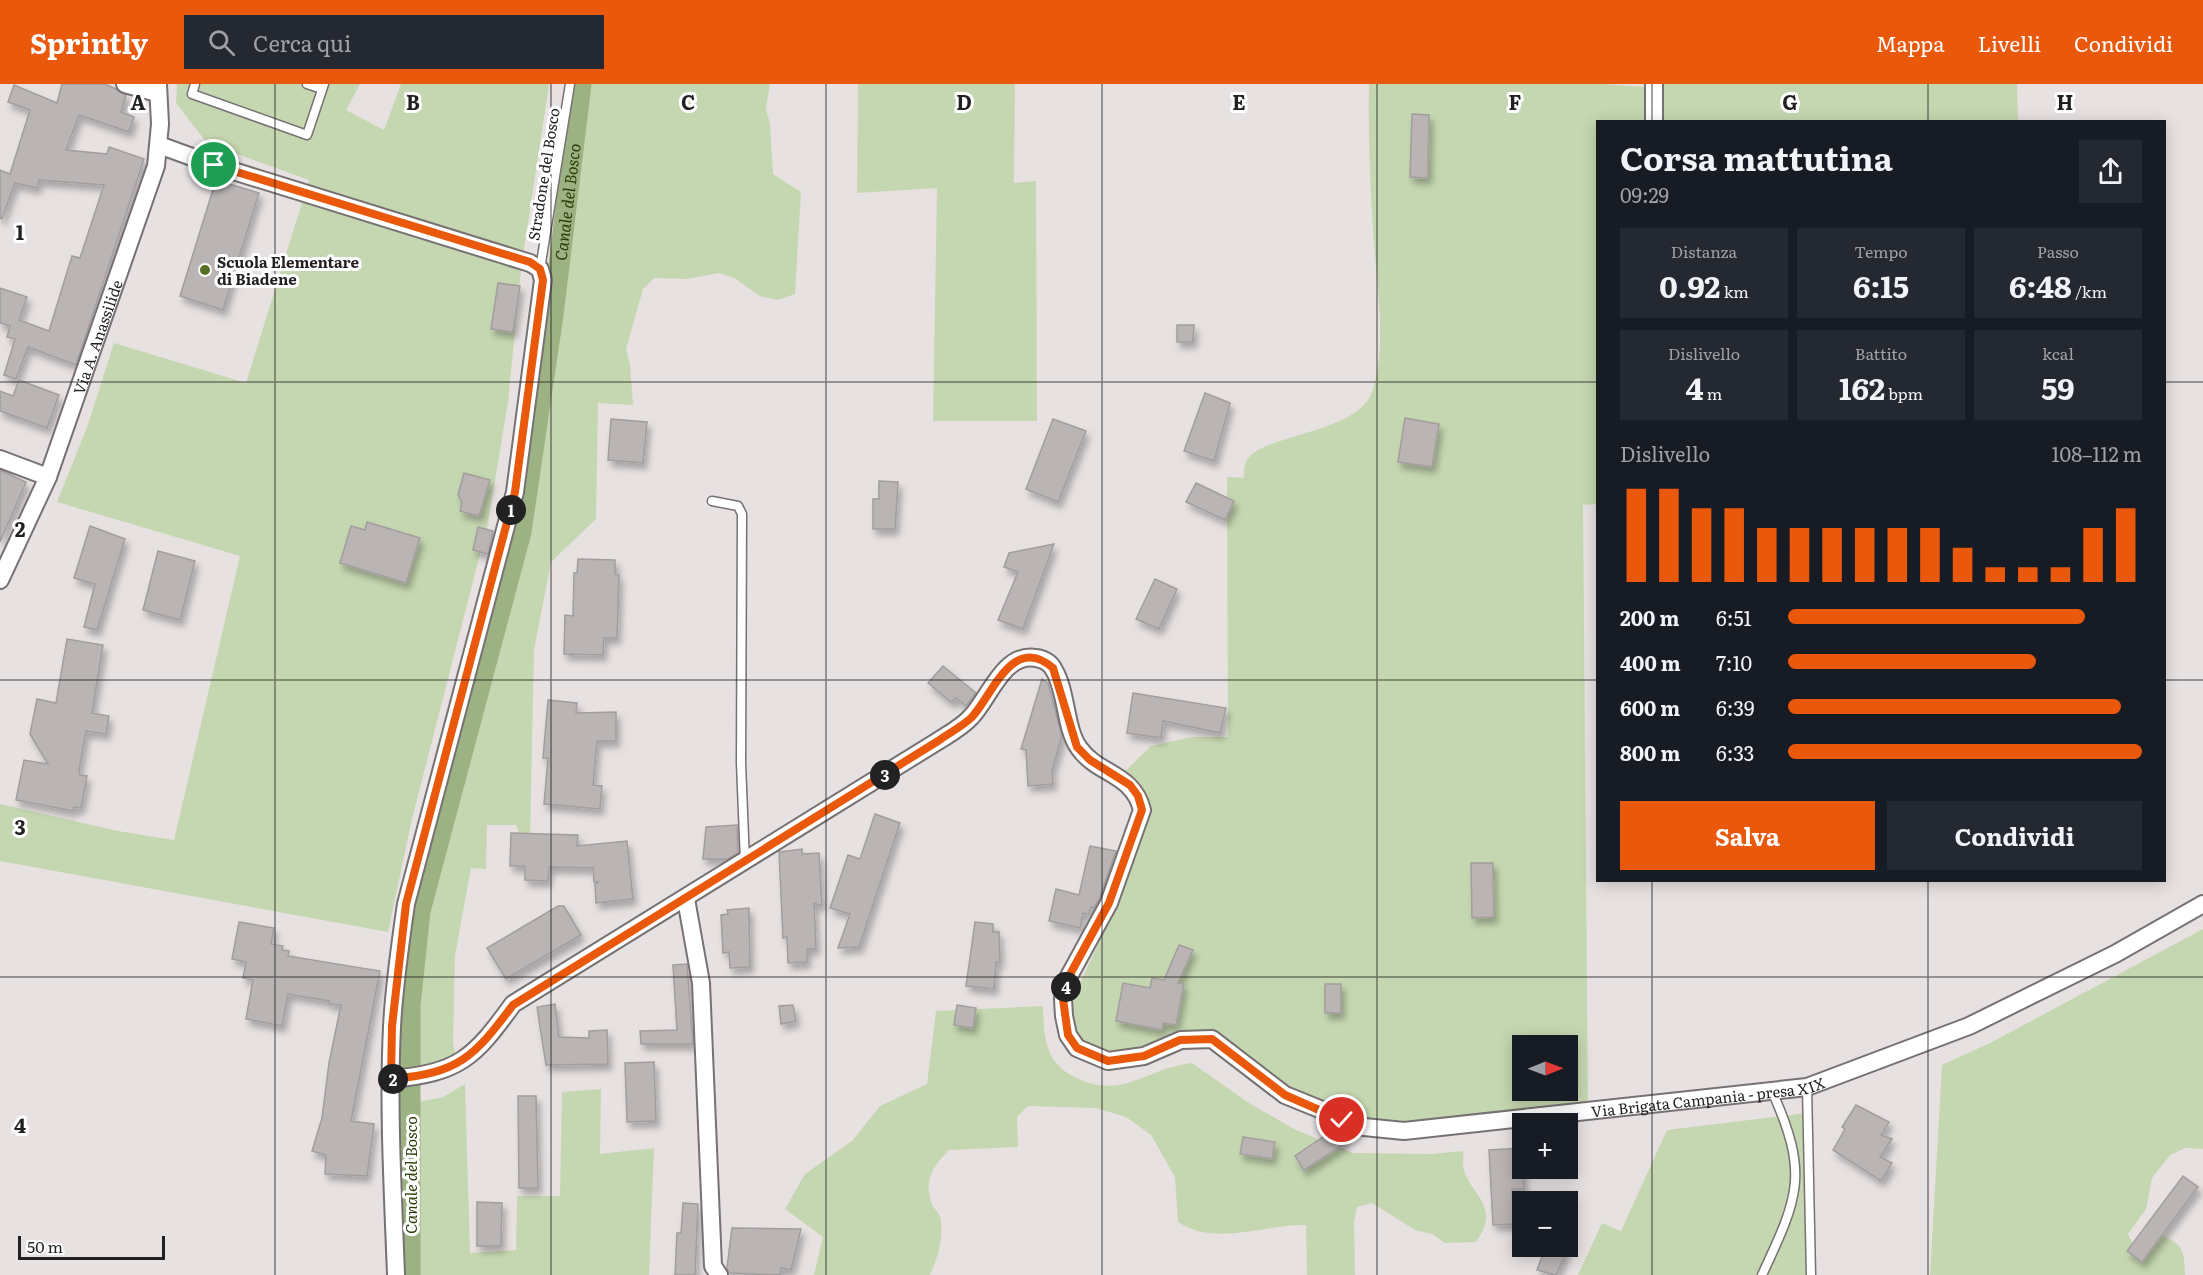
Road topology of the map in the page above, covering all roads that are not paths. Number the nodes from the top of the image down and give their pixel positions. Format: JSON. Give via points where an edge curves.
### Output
{"nodes":[{"id":1,"x":125,"y":84,"type":"edge"},
{"id":2,"x":195,"y":84,"type":"edge"},
{"id":3,"x":306,"y":84,"type":"edge"},
{"id":4,"x":570,"y":84,"type":"edge"},
{"id":5,"x":1654,"y":84,"type":"edge"},
{"id":6,"x":323,"y":87,"type":"edge"},
{"id":7,"x":158,"y":89,"type":"edge"},
{"id":8,"x":1654,"y":120,"type":"edge"},
{"id":9,"x":159,"y":145,"type":"junction"},
{"id":10,"x":540,"y":269,"type":"junction"},
{"id":11,"x":0,"y":459,"type":"edge"},
{"id":12,"x":48,"y":477,"type":"junction"},
{"id":13,"x":712,"y":501,"type":"dead end"},
{"id":14,"x":0,"y":580,"type":"edge"},
{"id":15,"x":745,"y":862,"type":"junction"},
{"id":16,"x":686,"y":899,"type":"junction"},
{"id":17,"x":2203,"y":904,"type":"edge"},
{"id":18,"x":391,"y":1079,"type":"junction"},
{"id":19,"x":1808,"y":1087,"type":"junction"},
{"id":20,"x":1772,"y":1091,"type":"junction"},
{"id":21,"x":395,"y":1273,"type":"edge"},
{"id":22,"x":719,"y":1275,"type":"edge"},
{"id":23,"x":1762,"y":1275,"type":"edge"},
{"id":24,"x":1811,"y":1275,"type":"edge"}],
"edges":[{"from":1,"to":7,"type":"street"},
{"from":2,"to":6,"type":"lane","via":[[192,94],[307,135]]},
{"from":3,"to":6,"type":"lane"},
{"from":4,"to":10,"type":"lane","name":"Stradone del Bosco"},
{"from":5,"to":8,"type":"street"},
{"from":7,"to":9,"type":"street","name":"Via A. Anassilide"},
{"from":9,"to":10,"type":"street","via":[[530,262]]},
{"from":9,"to":12,"type":"street","name":"Via A. Anassilide","via":[[156,166],[118,280]]},
{"from":10,"to":18,"type":"street","via":[[543,287],[515,492],[406,904],[393,1016]]},
{"from":11,"to":12,"type":"street"},
{"from":12,"to":14,"type":"street","name":"Via A. Anassilide"},
{"from":13,"to":15,"type":"lane","via":[[738,507],[742,514],[741,763]]},
{"from":15,"to":16,"type":"street","name":"Via Brigata Campania - presa XIX"},
{"from":15,"to":20,"type":"street","name":"Via Brigata Campania - presa XIX","via":[[956,729],[972,717],[1003,672],[1017,662],[1030,657],[1044,659],[1053,668],[1077,747],[1130,785],[1142,810],[1109,903],[1068,978],[1064,1016],[1068,1035],[1077,1048],[1108,1061],[1144,1056],[1180,1040],[1212,1039],[1285,1095],[1364,1127],[1404,1131]]},
{"from":16,"to":18,"type":"street","name":"Via Brigata Campania - presa XIX","via":[[513,1005],[472,1055],[427,1076]]},
{"from":16,"to":22,"type":"street","via":[[701,983],[713,1266]]},
{"from":17,"to":19,"type":"street","name":"Via Brigata Campania - presa XIX","via":[[2115,954],[1969,1026]]},
{"from":18,"to":21,"type":"street"},
{"from":19,"to":20,"type":"street","name":"Via Brigata Campania - presa XIX"},
{"from":19,"to":24,"type":"lane"},
{"from":20,"to":23,"type":"lane","via":[[1795,1153],[1797,1181],[1786,1223]]}]}
